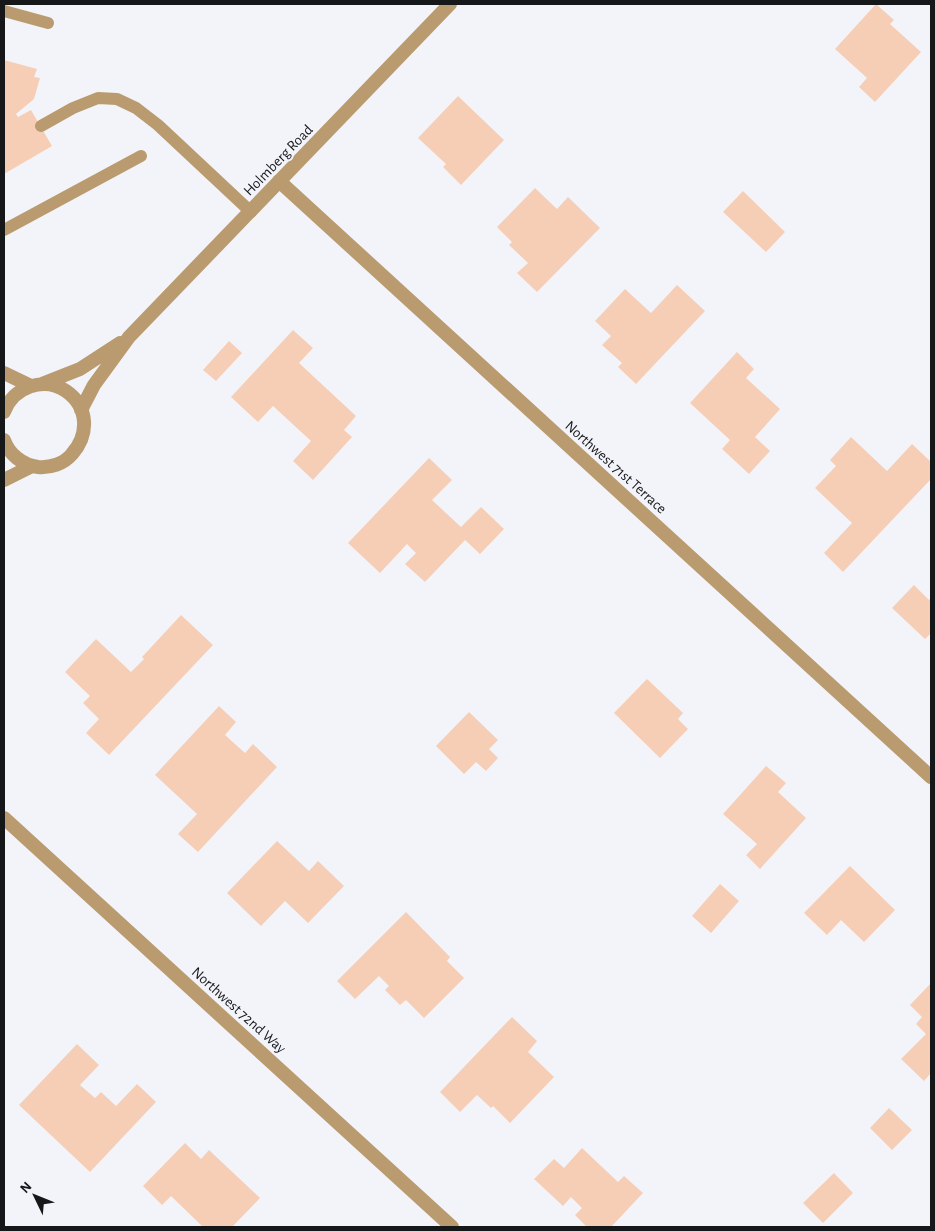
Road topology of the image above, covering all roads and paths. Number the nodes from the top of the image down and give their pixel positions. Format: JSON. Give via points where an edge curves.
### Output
{"nodes":[{"id":1,"x":450,"y":4,"type":"edge"},
{"id":2,"x":4,"y":11,"type":"edge"},
{"id":3,"x":48,"y":23,"type":"dead end"},
{"id":4,"x":41,"y":126,"type":"dead end"},
{"id":5,"x":141,"y":156,"type":"dead end"},
{"id":6,"x":280,"y":181,"type":"junction"},
{"id":7,"x":251,"y":212,"type":"junction"},
{"id":8,"x":4,"y":230,"type":"edge"},
{"id":9,"x":129,"y":337,"type":"junction"},
{"id":10,"x":4,"y":372,"type":"edge"},
{"id":11,"x":36,"y":385,"type":"junction"},
{"id":12,"x":81,"y":410,"type":"junction"},
{"id":13,"x":4,"y":412,"type":"edge"},
{"id":14,"x":4,"y":440,"type":"edge"},
{"id":15,"x":32,"y":466,"type":"junction"},
{"id":16,"x":4,"y":480,"type":"edge"},
{"id":17,"x":931,"y":777,"type":"edge"},
{"id":18,"x":4,"y":818,"type":"edge"},
{"id":19,"x":452,"y":1227,"type":"edge"}],
"edges":[{"from":1,"to":6,"type":"street","name":"Holmberg Road"},
{"from":2,"to":3,"type":"lane"},
{"from":4,"to":7,"type":"lane","via":[[98,98],[117,99],[136,108],[158,125]]},
{"from":5,"to":8,"type":"lane"},
{"from":6,"to":7,"type":"street","name":"Holmberg Road"},
{"from":6,"to":17,"type":"street","name":"Northwest 71st Terrace"},
{"from":7,"to":9,"type":"street","name":"Holmberg Road"},
{"from":9,"to":11,"type":"street","name":"Holmberg Road","via":[[80,369]]},
{"from":9,"to":12,"type":"street","name":"Holmberg Road","via":[[94,385]]},
{"from":10,"to":11,"type":"street"},
{"from":11,"to":12,"type":"street","via":[[66,390]]},
{"from":11,"to":13,"type":"street","name":"Holmberg Road","via":[[20,391]]},
{"from":12,"to":15,"type":"street","via":[[83,436],[78,448],[58,464],[45,468]]},
{"from":14,"to":15,"type":"street","via":[[13,455]]},
{"from":15,"to":16,"type":"street"},
{"from":18,"to":19,"type":"street","name":"Northwest 72nd Way"}]}
